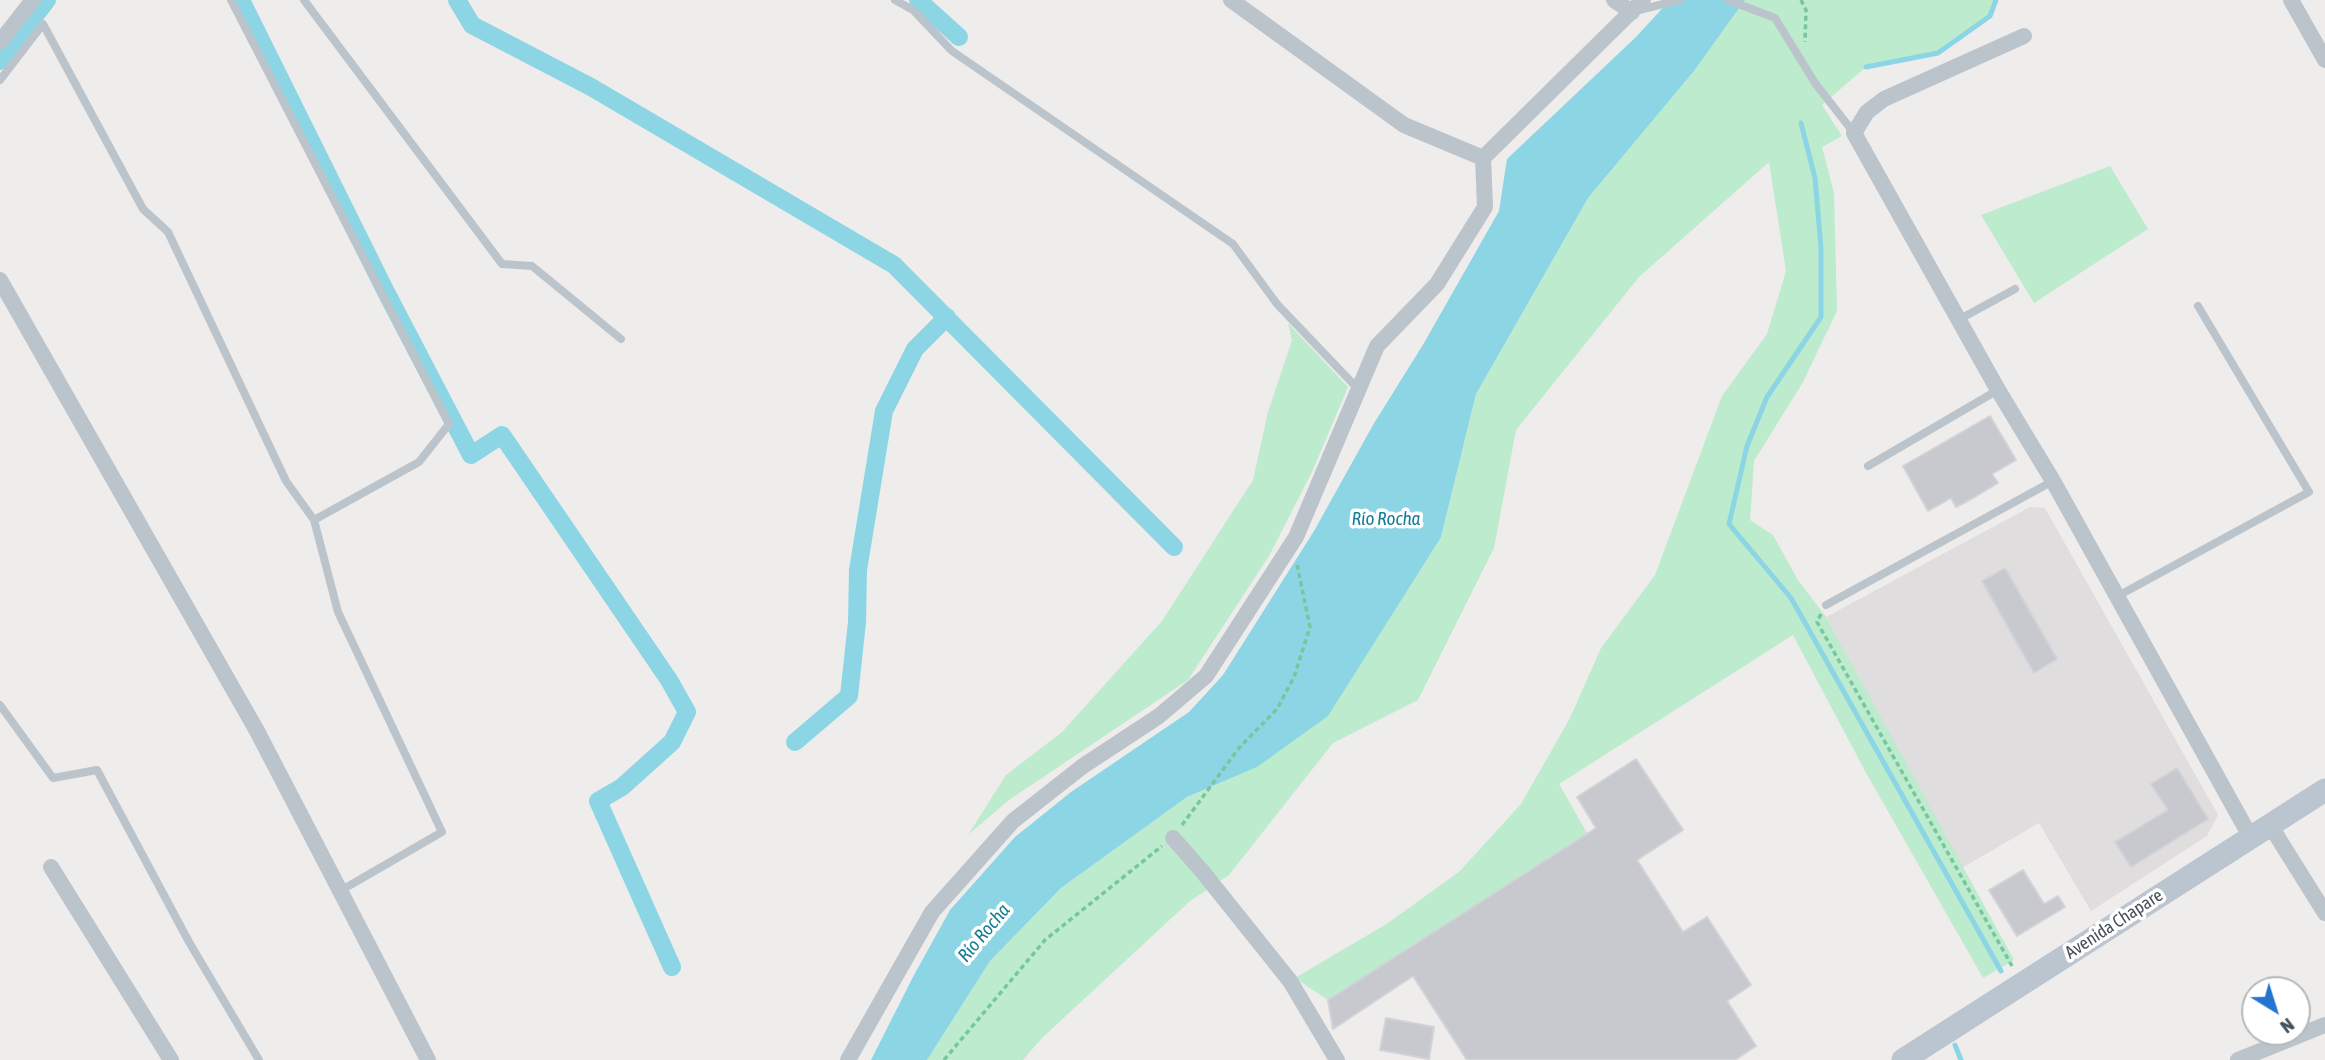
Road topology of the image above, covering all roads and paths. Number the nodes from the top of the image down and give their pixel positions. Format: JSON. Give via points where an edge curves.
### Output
{"nodes":[{"id":1,"x":33,"y":0,"type":"edge"},
{"id":2,"x":231,"y":0,"type":"edge"},
{"id":3,"x":304,"y":0,"type":"edge"},
{"id":4,"x":895,"y":0,"type":"edge"},
{"id":5,"x":1231,"y":0,"type":"edge"},
{"id":6,"x":1614,"y":0,"type":"edge"},
{"id":7,"x":1679,"y":0,"type":"edge"},
{"id":8,"x":1728,"y":0,"type":"edge"},
{"id":9,"x":1801,"y":0,"type":"edge"},
{"id":10,"x":2291,"y":0,"type":"edge"},
{"id":11,"x":1637,"y":6,"type":"edge"},
{"id":12,"x":2024,"y":36,"type":"dead end"},
{"id":13,"x":0,"y":41,"type":"edge"},
{"id":14,"x":2325,"y":60,"type":"edge"},
{"id":15,"x":1805,"y":64,"type":"junction"},
{"id":16,"x":0,"y":80,"type":"edge"},
{"id":17,"x":1854,"y":133,"type":"junction"},
{"id":18,"x":1483,"y":158,"type":"junction"},
{"id":19,"x":0,"y":280,"type":"edge"},
{"id":20,"x":2015,"y":289,"type":"dead end"},
{"id":21,"x":2198,"y":306,"type":"dead end"},
{"id":22,"x":1960,"y":319,"type":"junction"},
{"id":23,"x":621,"y":339,"type":"dead end"},
{"id":24,"x":1359,"y":390,"type":"junction"},
{"id":25,"x":1998,"y":390,"type":"junction"},
{"id":26,"x":1868,"y":466,"type":"dead end"},
{"id":27,"x":2053,"y":481,"type":"junction"},
{"id":28,"x":314,"y":520,"type":"junction"},
{"id":29,"x":1296,"y":537,"type":"junction"},
{"id":30,"x":2116,"y":597,"type":"junction"},
{"id":31,"x":1826,"y":605,"type":"joint"},
{"id":32,"x":0,"y":705,"type":"edge"},
{"id":33,"x":2325,"y":790,"type":"edge"},
{"id":34,"x":2270,"y":825,"type":"junction"},
{"id":35,"x":2250,"y":836,"type":"junction"},
{"id":36,"x":1173,"y":838,"type":"junction"},
{"id":37,"x":51,"y":867,"type":"dead end"},
{"id":38,"x":340,"y":891,"type":"junction"},
{"id":39,"x":2325,"y":913,"type":"edge"},
{"id":40,"x":2022,"y":983,"type":"junction"},
{"id":41,"x":2325,"y":1025,"type":"edge"},
{"id":42,"x":171,"y":1060,"type":"edge"},
{"id":43,"x":259,"y":1060,"type":"edge"},
{"id":44,"x":428,"y":1060,"type":"edge"},
{"id":45,"x":848,"y":1060,"type":"edge"},
{"id":46,"x":944,"y":1060,"type":"edge"},
{"id":47,"x":1337,"y":1060,"type":"edge"},
{"id":48,"x":1903,"y":1060,"type":"edge"},
{"id":49,"x":2238,"y":1060,"type":"edge"}],
"edges":[{"from":1,"to":13,"type":"street"},
{"from":2,"to":28,"type":"lane","via":[[449,424],[419,462]]},
{"from":3,"to":23,"type":"lane","via":[[502,264],[532,265]]},
{"from":4,"to":24,"type":"lane","via":[[913,10],[952,51],[1233,244],[1277,304]]},
{"from":5,"to":18,"type":"street","via":[[1404,125]]},
{"from":6,"to":11,"type":"street"},
{"from":7,"to":11,"type":"lane"},
{"from":8,"to":15,"type":"lane","via":[[1775,18]]},
{"from":9,"to":15,"type":"path","via":[[1806,10]]},
{"from":10,"to":14,"type":"street"},
{"from":11,"to":18,"type":"street"},
{"from":12,"to":17,"type":"street","via":[[1884,99],[1867,112]]},
{"from":15,"to":17,"type":"lane"},
{"from":16,"to":28,"type":"lane","via":[[43,24],[143,209],[168,232],[286,481]]},
{"from":17,"to":22,"type":"street"},
{"from":18,"to":24,"type":"street","via":[[1485,207],[1437,284],[1377,346]]},
{"from":19,"to":38,"type":"street","via":[[257,732]]},
{"from":20,"to":22,"type":"lane"},
{"from":21,"to":30,"type":"lane","via":[[2309,492]]},
{"from":22,"to":25,"type":"street"},
{"from":24,"to":29,"type":"street"},
{"from":25,"to":26,"type":"lane"},
{"from":25,"to":27,"type":"street"},
{"from":27,"to":30,"type":"street"},
{"from":27,"to":31,"type":"lane"},
{"from":28,"to":38,"type":"lane","via":[[338,612],[442,832]]},
{"from":29,"to":36,"type":"path","via":[[1310,627],[1294,677],[1277,709],[1239,748]]},
{"from":29,"to":45,"type":"street","via":[[1206,676],[1159,716],[1083,766],[1013,821],[932,912]]},
{"from":30,"to":35,"type":"street"},
{"from":31,"to":40,"type":"path","via":[[1817,622]]},
{"from":32,"to":43,"type":"lane","via":[[53,778],[97,770],[189,943]]},
{"from":33,"to":34,"type":"main road","name":"Avenida Chapare"},
{"from":34,"to":35,"type":"main road","name":"Avenida Chapare"},
{"from":34,"to":39,"type":"street"},
{"from":35,"to":40,"type":"main road","name":"Avenida Chapare"},
{"from":36,"to":46,"type":"path","via":[[1045,940]]},
{"from":36,"to":47,"type":"street","via":[[1290,981]]},
{"from":37,"to":42,"type":"street"},
{"from":38,"to":44,"type":"street"},
{"from":40,"to":48,"type":"main road","name":"Avenida Chapare"},
{"from":41,"to":49,"type":"street"}]}
